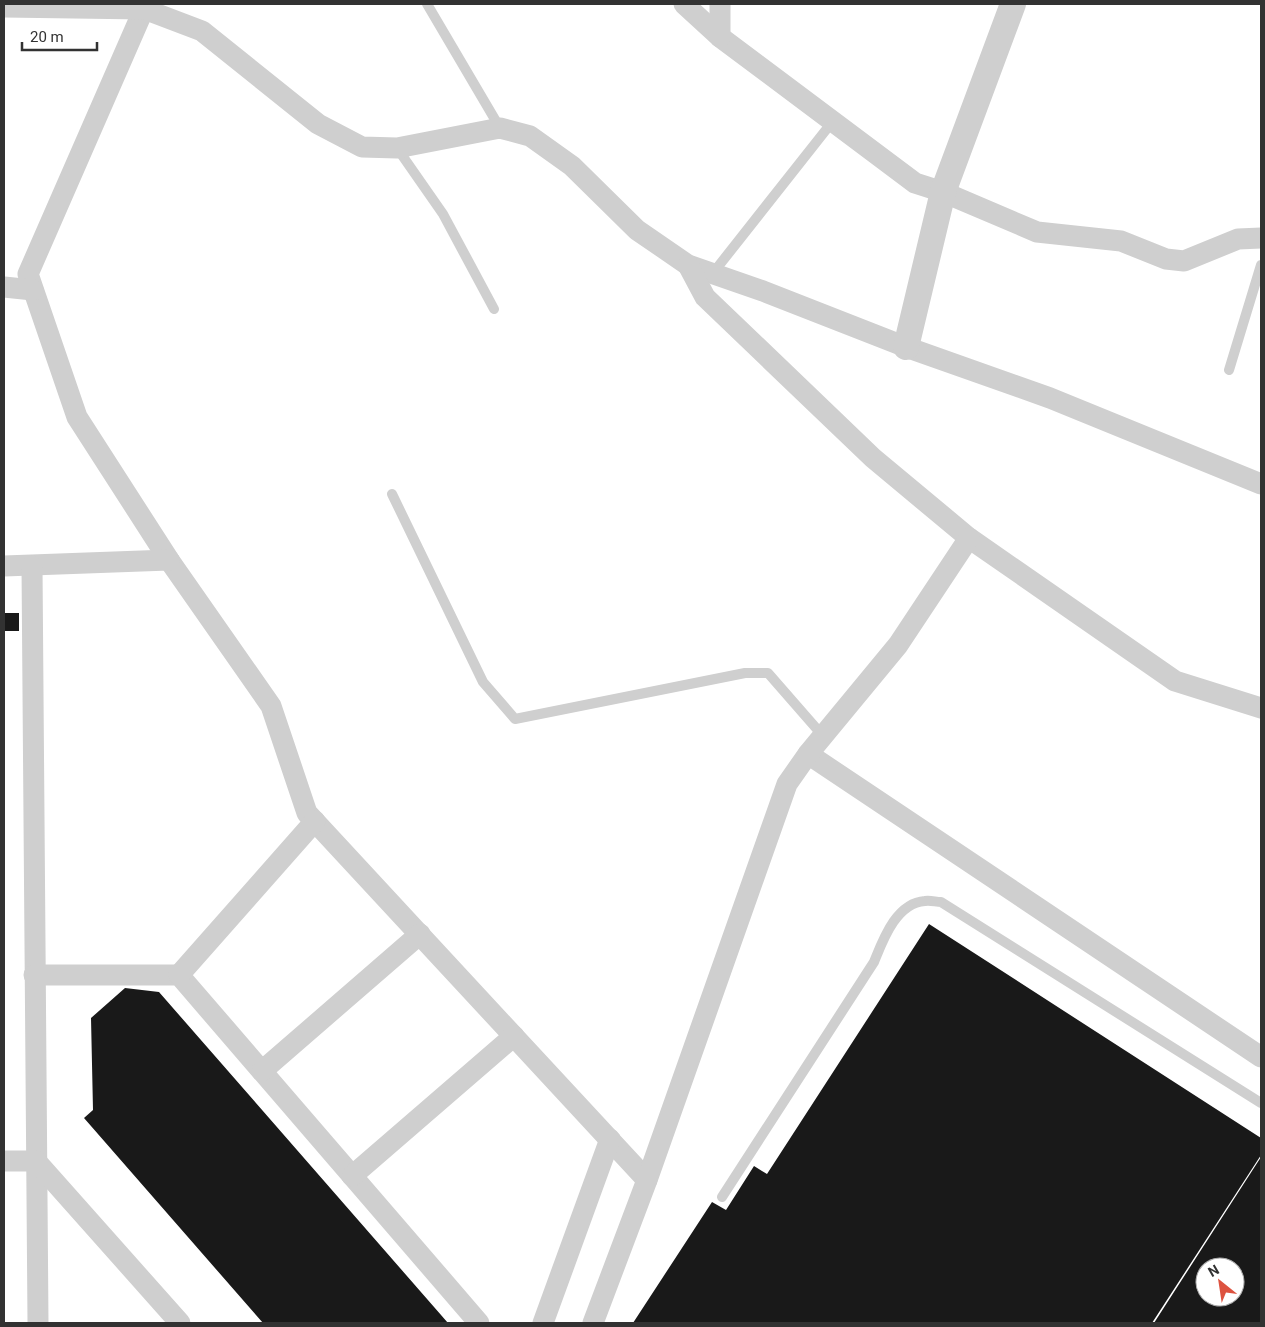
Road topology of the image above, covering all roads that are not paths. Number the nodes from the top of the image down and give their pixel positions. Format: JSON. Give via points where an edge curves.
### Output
{"nodes":[{"id":1,"x":427,"y":4,"type":"edge"},
{"id":2,"x":684,"y":4,"type":"edge"},
{"id":3,"x":720,"y":4,"type":"edge"},
{"id":4,"x":1013,"y":4,"type":"edge"},
{"id":5,"x":14,"y":6,"type":"edge"},
{"id":6,"x":145,"y":6,"type":"edge"},
{"id":7,"x":720,"y":37,"type":"junction"},
{"id":8,"x":833,"y":122,"type":"junction"},
{"id":9,"x":500,"y":128,"type":"junction"},
{"id":10,"x":397,"y":148,"type":"junction"},
{"id":11,"x":943,"y":192,"type":"junction"},
{"id":12,"x":1261,"y":238,"type":"edge"},
{"id":13,"x":688,"y":265,"type":"junction"},
{"id":14,"x":1261,"y":265,"type":"edge"},
{"id":15,"x":712,"y":273,"type":"junction"},
{"id":16,"x":4,"y":287,"type":"edge"},
{"id":17,"x":33,"y":290,"type":"junction"},
{"id":18,"x":494,"y":308,"type":"dead end"},
{"id":19,"x":906,"y":347,"type":"junction"},
{"id":20,"x":1229,"y":370,"type":"dead end"},
{"id":21,"x":1261,"y":484,"type":"edge"},
{"id":22,"x":392,"y":494,"type":"dead end"},
{"id":23,"x":970,"y":538,"type":"junction"},
{"id":24,"x":168,"y":560,"type":"junction"},
{"id":25,"x":4,"y":566,"type":"edge"},
{"id":26,"x":32,"y":566,"type":"junction"},
{"id":27,"x":1261,"y":708,"type":"edge"},
{"id":28,"x":823,"y":736,"type":"junction"},
{"id":29,"x":808,"y":754,"type":"junction"},
{"id":30,"x":315,"y":821,"type":"junction"},
{"id":31,"x":420,"y":934,"type":"junction"},
{"id":32,"x":179,"y":974,"type":"junction"},
{"id":33,"x":34,"y":975,"type":"junction"},
{"id":34,"x":514,"y":1036,"type":"junction"},
{"id":35,"x":1261,"y":1057,"type":"edge"},
{"id":36,"x":262,"y":1071,"type":"junction"},
{"id":37,"x":1261,"y":1103,"type":"edge"},
{"id":38,"x":610,"y":1139,"type":"junction"},
{"id":39,"x":4,"y":1161,"type":"edge"},
{"id":40,"x":36,"y":1161,"type":"junction"},
{"id":41,"x":352,"y":1176,"type":"junction"},
{"id":42,"x":647,"y":1180,"type":"junction"},
{"id":43,"x":722,"y":1197,"type":"dead end"},
{"id":44,"x":38,"y":1323,"type":"edge"},
{"id":45,"x":180,"y":1323,"type":"edge"},
{"id":46,"x":479,"y":1323,"type":"edge"},
{"id":47,"x":543,"y":1323,"type":"edge"},
{"id":48,"x":593,"y":1323,"type":"edge"}],
"edges":[{"from":1,"to":9,"type":"lane"},
{"from":2,"to":7,"type":"street"},
{"from":3,"to":7,"type":"street"},
{"from":4,"to":11,"type":"street"},
{"from":5,"to":6,"type":"street"},
{"from":6,"to":10,"type":"street","via":[[202,31],[318,124],[362,147]]},
{"from":6,"to":17,"type":"street","via":[[28,274]]},
{"from":7,"to":8,"type":"street"},
{"from":8,"to":11,"type":"street","via":[[915,183]]},
{"from":8,"to":15,"type":"lane"},
{"from":9,"to":10,"type":"street"},
{"from":9,"to":13,"type":"street","via":[[530,136],[572,166],[637,230]]},
{"from":10,"to":18,"type":"lane","via":[[442,214]]},
{"from":11,"to":12,"type":"street","via":[[1036,232],[1121,241],[1166,259],[1184,261],[1238,239]]},
{"from":11,"to":19,"type":"street"},
{"from":13,"to":15,"type":"street"},
{"from":13,"to":23,"type":"street","via":[[705,297],[873,458]]},
{"from":14,"to":20,"type":"lane"},
{"from":15,"to":19,"type":"street"},
{"from":16,"to":17,"type":"street"},
{"from":17,"to":24,"type":"street","via":[[77,417]]},
{"from":19,"to":21,"type":"street","via":[[1050,398]]},
{"from":22,"to":28,"type":"lane","via":[[483,682],[516,719],[745,672],[768,672]]},
{"from":23,"to":27,"type":"street","via":[[1175,681]]},
{"from":23,"to":28,"type":"street","via":[[898,645]]},
{"from":24,"to":26,"type":"street"},
{"from":24,"to":30,"type":"street","via":[[271,706],[307,813]]},
{"from":25,"to":26,"type":"street"},
{"from":26,"to":33,"type":"street"},
{"from":28,"to":29,"type":"street"},
{"from":29,"to":35,"type":"street"},
{"from":29,"to":42,"type":"street","via":[[787,784]]},
{"from":30,"to":31,"type":"street"},
{"from":30,"to":32,"type":"street"},
{"from":31,"to":34,"type":"street"},
{"from":31,"to":36,"type":"street"},
{"from":32,"to":33,"type":"street"},
{"from":32,"to":36,"type":"street"},
{"from":33,"to":40,"type":"street"},
{"from":34,"to":38,"type":"street"},
{"from":34,"to":41,"type":"street"},
{"from":36,"to":41,"type":"street"},
{"from":37,"to":43,"type":"lane","via":[[941,902],[925,901],[911,904],[902,911],[884,937],[874,962]]},
{"from":38,"to":42,"type":"street"},
{"from":38,"to":47,"type":"street"},
{"from":39,"to":40,"type":"street"},
{"from":40,"to":44,"type":"street"},
{"from":40,"to":45,"type":"street"},
{"from":41,"to":46,"type":"street"},
{"from":42,"to":48,"type":"street"}]}
